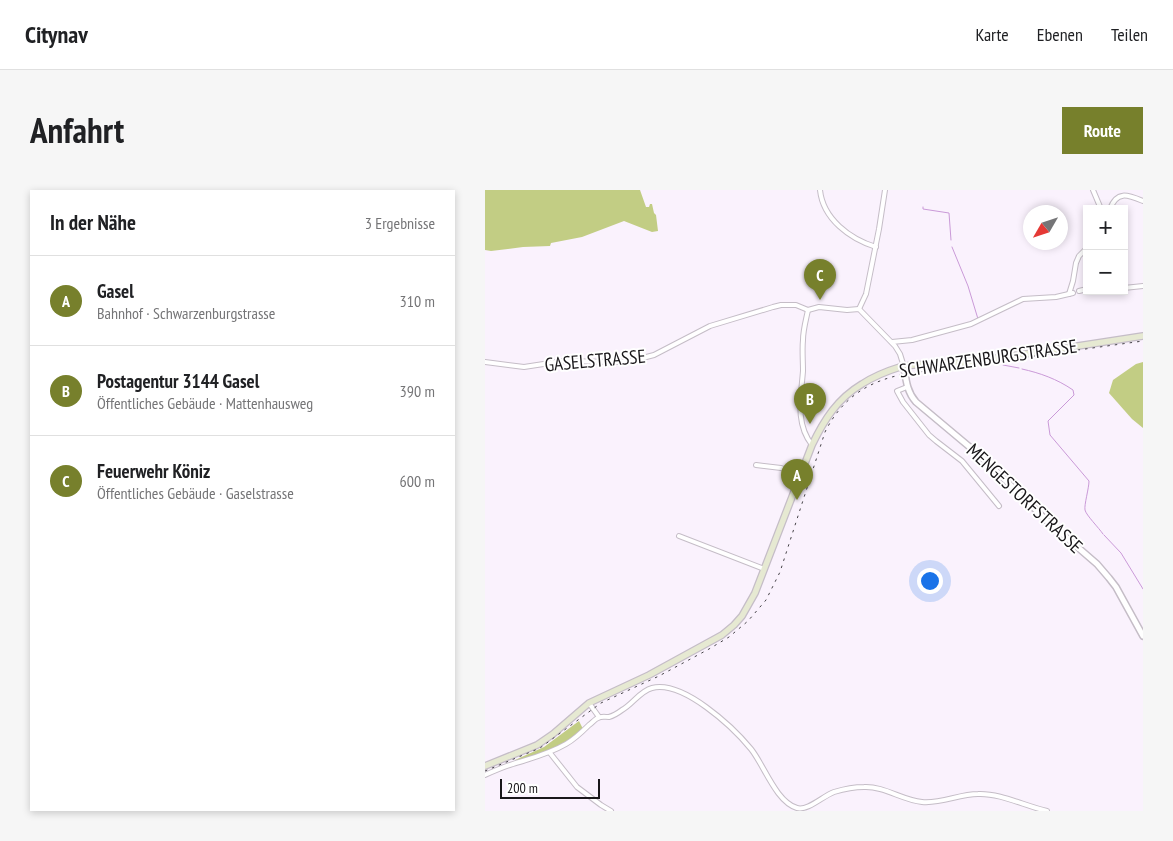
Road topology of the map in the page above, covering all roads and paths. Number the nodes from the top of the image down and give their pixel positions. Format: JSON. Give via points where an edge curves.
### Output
{"nodes":[{"id":1,"x":820,"y":190,"type":"edge"},
{"id":2,"x":885,"y":190,"type":"edge"},
{"id":3,"x":1093,"y":190,"type":"edge"},
{"id":4,"x":1143,"y":201,"type":"edge"},
{"id":5,"x":1099,"y":205,"type":"edge"},
{"id":6,"x":1112,"y":205,"type":"edge"},
{"id":7,"x":876,"y":247,"type":"junction"},
{"id":8,"x":1085,"y":250,"type":"edge"},
{"id":9,"x":1143,"y":286,"type":"edge"},
{"id":10,"x":1128,"y":288,"type":"edge"},
{"id":11,"x":1083,"y":290,"type":"edge"},
{"id":12,"x":1079,"y":291,"type":"dead end"},
{"id":13,"x":859,"y":309,"type":"junction"},
{"id":14,"x":808,"y":310,"type":"junction"},
{"id":15,"x":1143,"y":336,"type":"edge"},
{"id":16,"x":892,"y":342,"type":"junction"},
{"id":17,"x":485,"y":362,"type":"edge"},
{"id":18,"x":903,"y":367,"type":"junction"},
{"id":19,"x":907,"y":387,"type":"junction"},
{"id":20,"x":812,"y":445,"type":"junction"},
{"id":21,"x":756,"y":465,"type":"dead end"},
{"id":22,"x":800,"y":474,"type":"junction"},
{"id":23,"x":999,"y":506,"type":"dead end"},
{"id":24,"x":679,"y":536,"type":"dead end"},
{"id":25,"x":764,"y":569,"type":"junction"},
{"id":26,"x":1143,"y":636,"type":"edge"},
{"id":27,"x":589,"y":703,"type":"junction"},
{"id":28,"x":599,"y":717,"type":"junction"},
{"id":29,"x":549,"y":753,"type":"junction"},
{"id":30,"x":485,"y":766,"type":"edge"},
{"id":31,"x":485,"y":775,"type":"edge"},
{"id":32,"x":797,"y":809,"type":"edge"},
{"id":33,"x":803,"y":810,"type":"edge"},
{"id":34,"x":611,"y":811,"type":"edge"},
{"id":35,"x":1047,"y":811,"type":"edge"}],
"edges":[{"from":1,"to":7,"type":"street","via":[[825,208],[839,225],[858,240]]},
{"from":2,"to":7,"type":"street"},
{"from":3,"to":5,"type":"street"},
{"from":4,"to":6,"type":"street","via":[[1121,196]]},
{"from":7,"to":13,"type":"street","via":[[866,294]]},
{"from":8,"to":16,"type":"street","via":[[1076,263],[1071,293],[1023,299],[971,324]]},
{"from":9,"to":10,"type":"street"},
{"from":11,"to":12,"type":"street"},
{"from":13,"to":14,"type":"street","name":"GASELSTRASSE","via":[[819,307]]},
{"from":13,"to":16,"type":"street"},
{"from":14,"to":17,"type":"street","name":"GASELSTRASSE","via":[[781,306],[741,316],[701,329],[654,355],[631,361],[563,361],[524,367]]},
{"from":14,"to":20,"type":"street","via":[[803,339],[800,407],[804,430]]},
{"from":15,"to":18,"type":"main road","name":"SCHWARZENBURGSTRASSE","via":[[967,362]]},
{"from":16,"to":18,"type":"street","via":[[900,352]]},
{"from":18,"to":19,"type":"street","name":"MENGESTORFSTRASSE"},
{"from":18,"to":20,"type":"main road","name":"SCHWARZENBURGSTRASSE","via":[[857,387],[845,396],[827,416]]},
{"from":19,"to":23,"type":"street","via":[[897,391],[909,410],[933,439],[962,461]]},
{"from":19,"to":26,"type":"street","name":"MENGESTORFSTRASSE","via":[[920,406],[984,459],[1045,520],[1103,570]]},
{"from":20,"to":22,"type":"main road","name":"SCHWARZENBURGSTRASSE"},
{"from":21,"to":22,"type":"street"},
{"from":22,"to":25,"type":"main road","name":"SCHWARZENBURGSTRASSE"},
{"from":24,"to":25,"type":"street"},
{"from":25,"to":27,"type":"main road","name":"SCHWARZENBURGSTRASSE","via":[[746,611],[727,631],[649,676]]},
{"from":27,"to":28,"type":"street"},
{"from":27,"to":30,"type":"main road","name":"SCHWARZENBURGSTRASSE","via":[[540,744]]},
{"from":28,"to":29,"type":"street","via":[[573,740]]},
{"from":28,"to":32,"type":"street","via":[[617,713],[652,688],[665,687],[681,693],[707,706],[724,721],[751,749],[779,794]]},
{"from":29,"to":31,"type":"street"},
{"from":29,"to":34,"type":"street","via":[[577,787]]},
{"from":32,"to":33,"type":"street"},
{"from":33,"to":35,"type":"street","via":[[832,792],[866,786],[922,802],[989,794]]}]}
